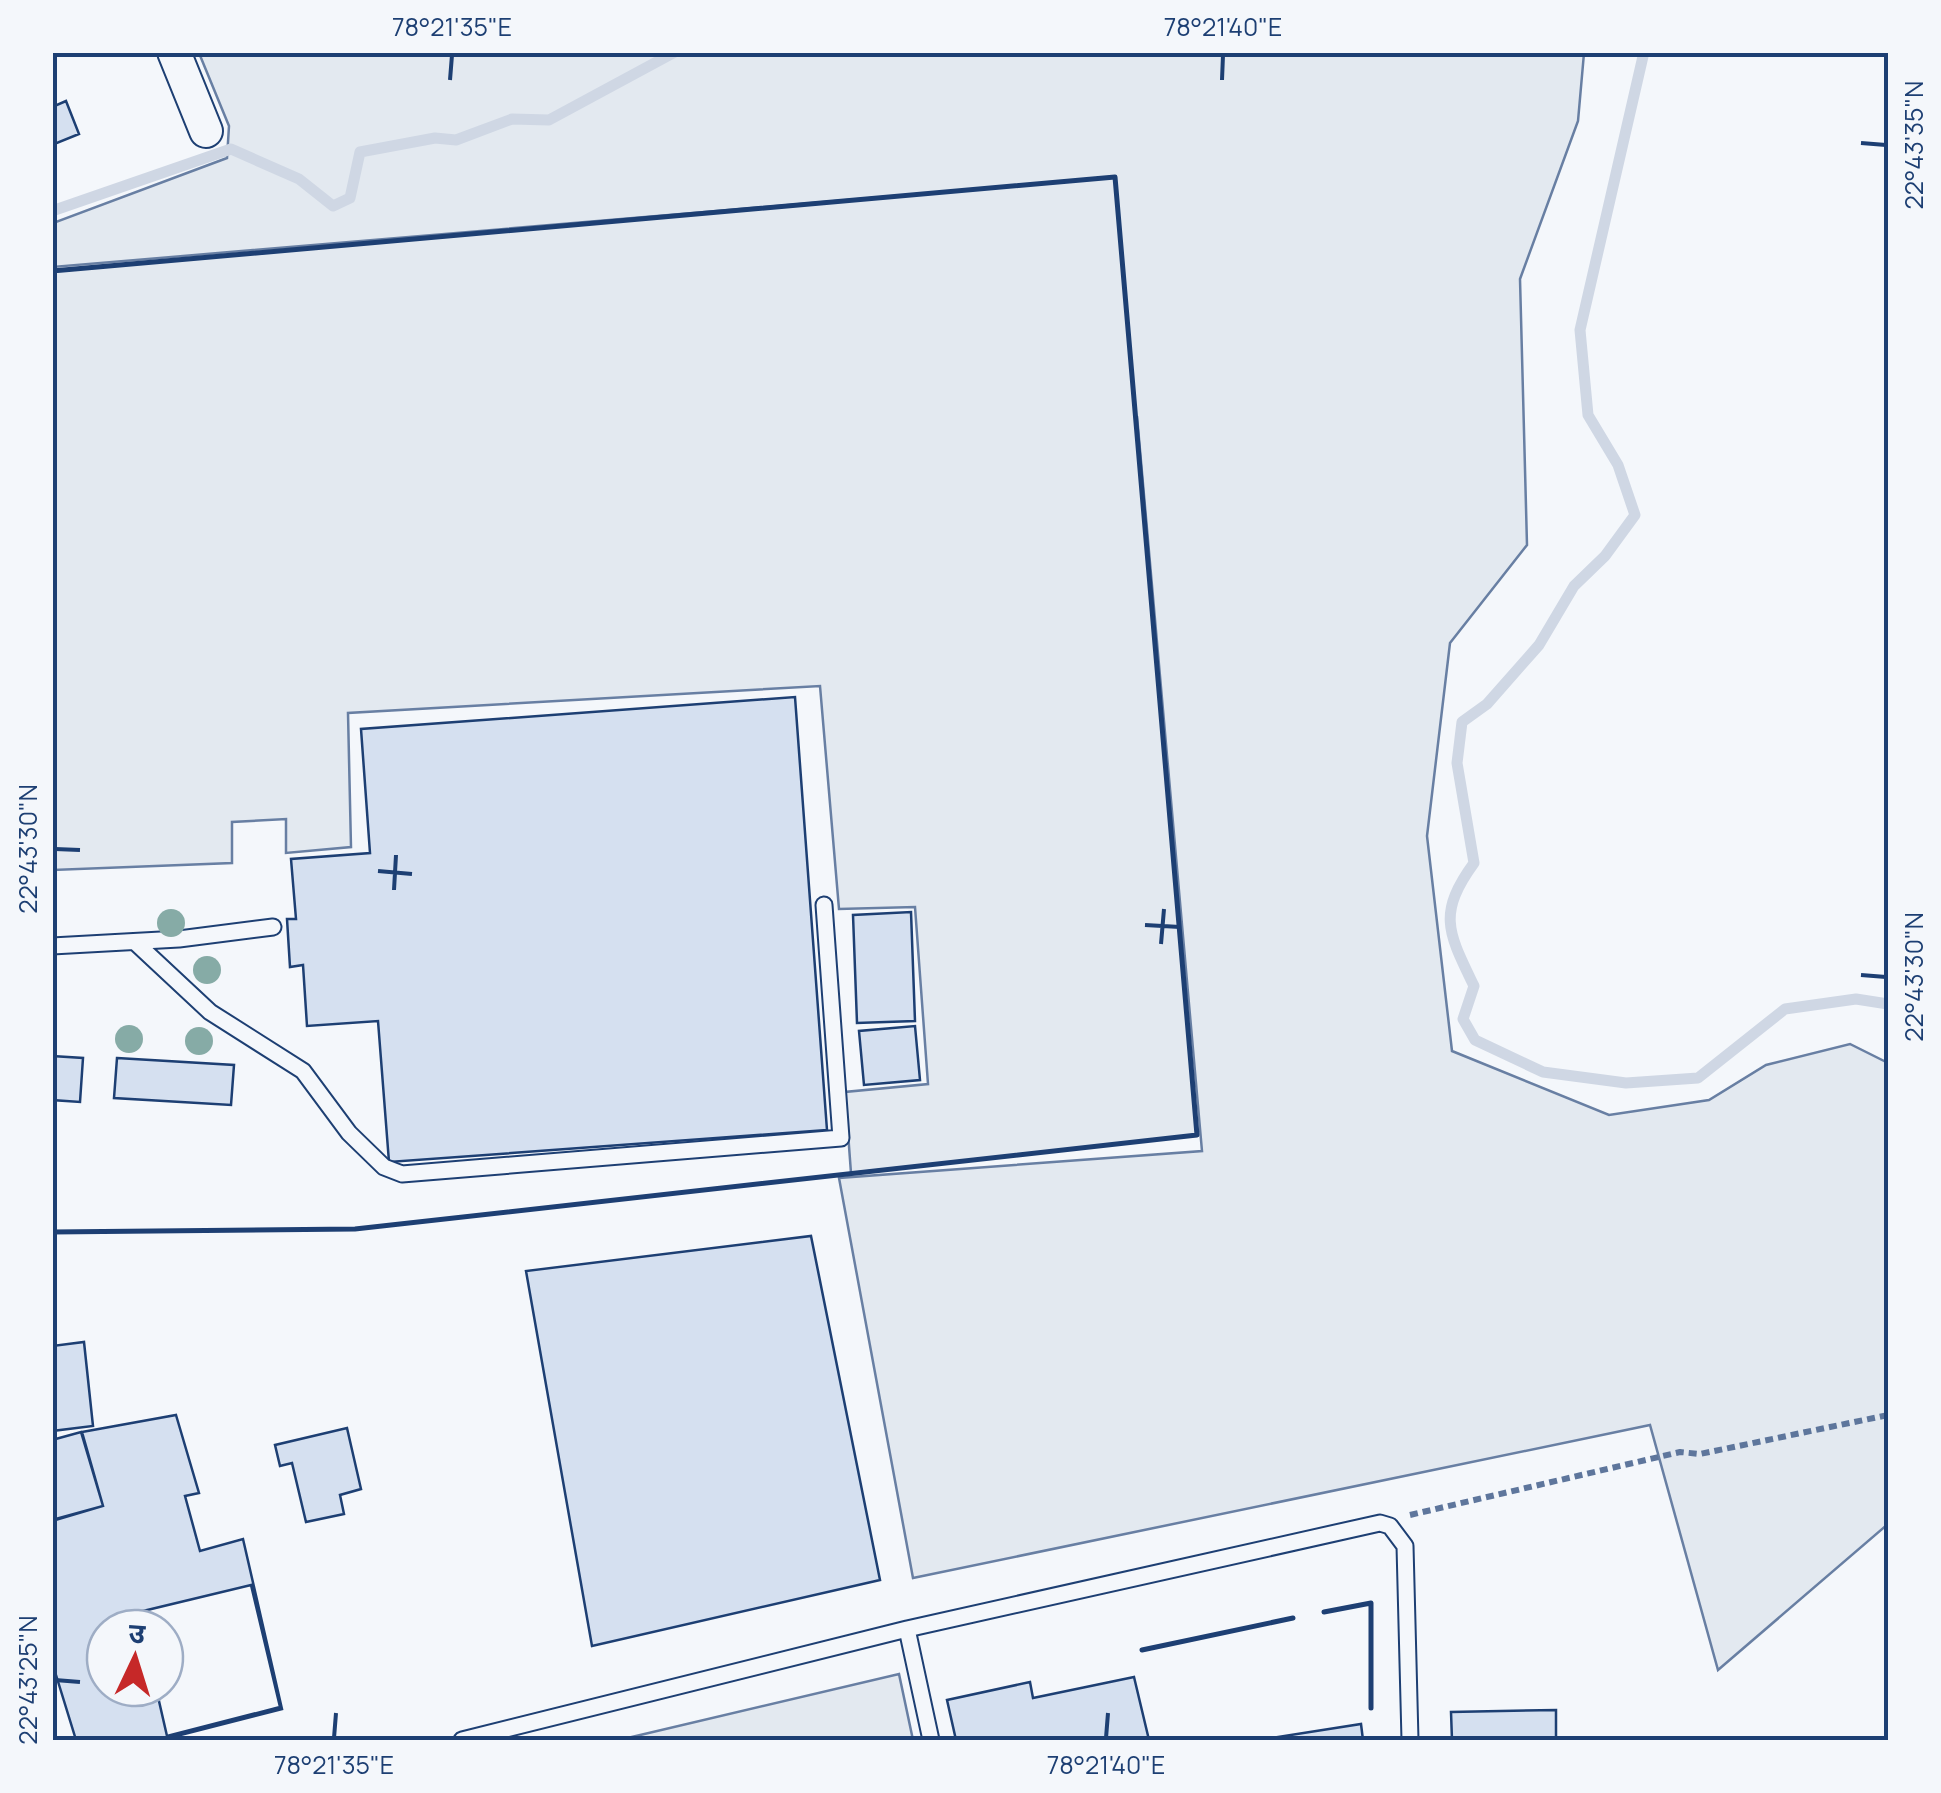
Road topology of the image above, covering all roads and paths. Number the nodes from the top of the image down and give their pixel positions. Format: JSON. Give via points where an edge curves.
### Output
{"nodes":[{"id":1,"x":174,"y":52,"type":"edge"},
{"id":2,"x":206,"y":131,"type":"dead end"},
{"id":3,"x":824,"y":905,"type":"dead end"},
{"id":4,"x":273,"y":927,"type":"dead end"},
{"id":5,"x":135,"y":942,"type":"junction"},
{"id":6,"x":52,"y":946,"type":"edge"},
{"id":7,"x":1888,"y":1415,"type":"edge"},
{"id":8,"x":1380,"y":1522,"type":"junction"},
{"id":9,"x":907,"y":1629,"type":"junction"},
{"id":10,"x":462,"y":1740,"type":"edge"},
{"id":11,"x":930,"y":1740,"type":"edge"},
{"id":12,"x":1410,"y":1740,"type":"edge"}],
"edges":[{"from":1,"to":2,"type":"street"},
{"from":3,"to":5,"type":"lane","via":[[841,1138],[402,1174],[384,1167],[349,1132],[303,1071],[210,1012]]},
{"from":4,"to":5,"type":"lane"},
{"from":5,"to":6,"type":"lane"},
{"from":7,"to":8,"type":"path","via":[[1700,1454],[1680,1452]]},
{"from":8,"to":9,"type":"lane"},
{"from":8,"to":12,"type":"lane","via":[[1404,1546]]},
{"from":9,"to":10,"type":"lane"},
{"from":9,"to":11,"type":"lane"}]}
